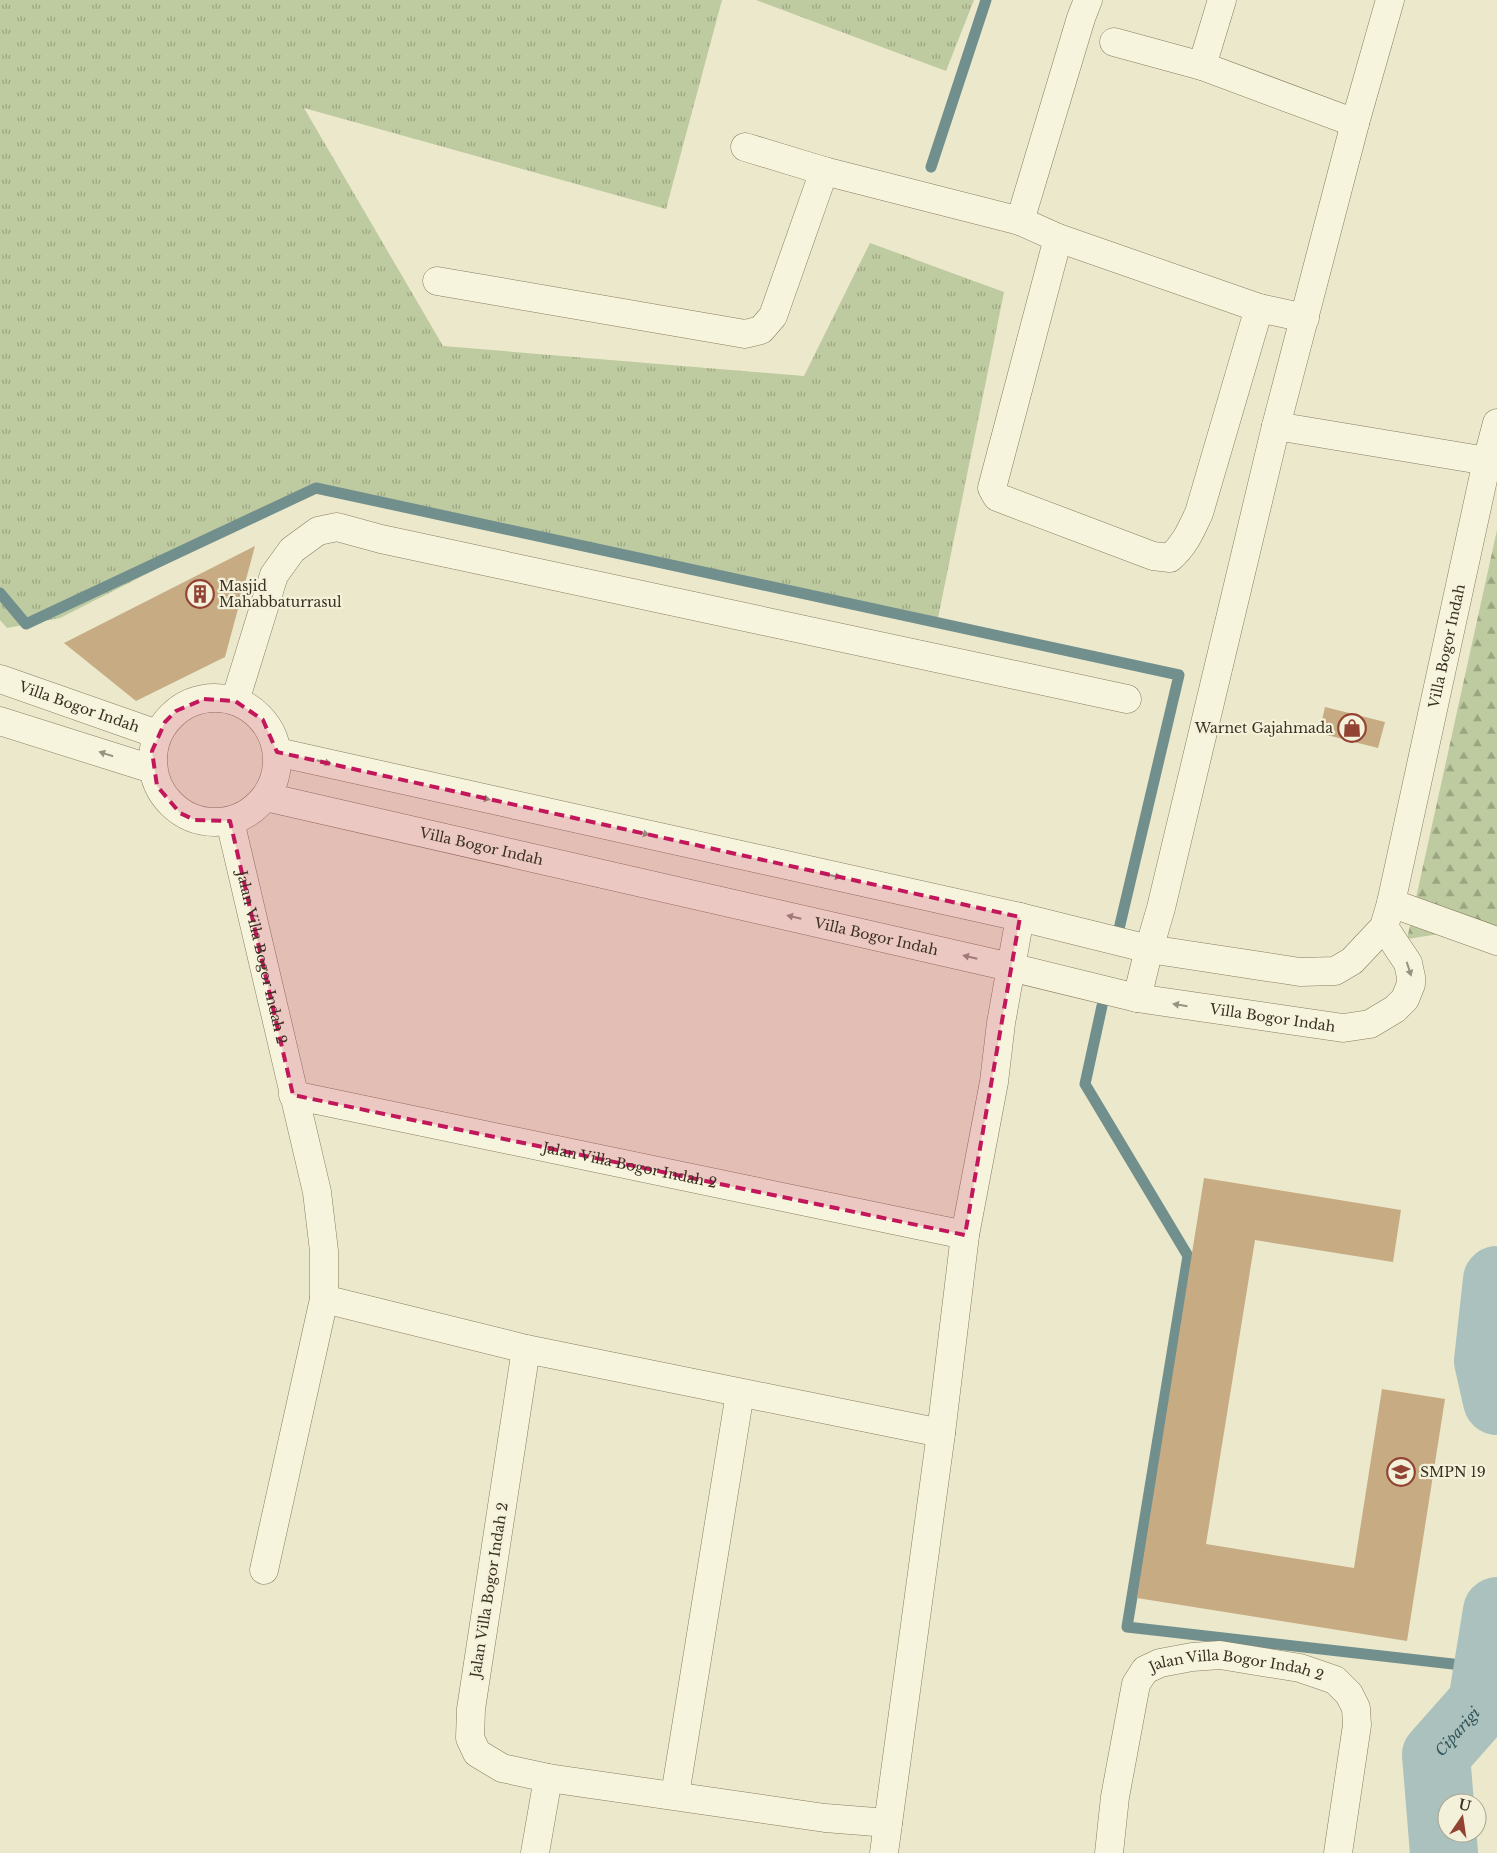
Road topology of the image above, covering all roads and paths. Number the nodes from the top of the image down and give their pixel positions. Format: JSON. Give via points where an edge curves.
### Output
{"nodes":[{"id":1,"x":1088,"y":0,"type":"edge"},
{"id":2,"x":1222,"y":0,"type":"edge"},
{"id":3,"x":1390,"y":0,"type":"edge"},
{"id":4,"x":1114,"y":42,"type":"dead end"},
{"id":5,"x":1202,"y":66,"type":"junction"},
{"id":6,"x":1355,"y":123,"type":"junction"},
{"id":7,"x":744,"y":147,"type":"dead end"},
{"id":8,"x":824,"y":172,"type":"junction"},
{"id":9,"x":1020,"y":221,"type":"junction"},
{"id":10,"x":1058,"y":238,"type":"junction"},
{"id":11,"x":437,"y":281,"type":"dead end"},
{"id":12,"x":1259,"y":308,"type":"junction"},
{"id":13,"x":1305,"y":318,"type":"junction"},
{"id":14,"x":1497,"y":423,"type":"edge"},
{"id":15,"x":1276,"y":426,"type":"junction"},
{"id":16,"x":1487,"y":461,"type":"junction"},
{"id":17,"x":12,"y":683,"type":"edge"},
{"id":18,"x":1127,"y":699,"type":"dead end"},
{"id":19,"x":235,"y":701,"type":"junction"},
{"id":20,"x":7,"y":723,"type":"edge"},
{"id":21,"x":157,"y":734,"type":"junction"},
{"id":22,"x":277,"y":752,"type":"junction"},
{"id":23,"x":152,"y":769,"type":"junction"},
{"id":24,"x":266,"y":797,"type":"junction"},
{"id":25,"x":230,"y":821,"type":"junction"},
{"id":26,"x":1387,"y":915,"type":"junction"},
{"id":27,"x":1020,"y":917,"type":"junction"},
{"id":28,"x":1497,"y":941,"type":"edge"},
{"id":29,"x":1149,"y":949,"type":"junction"},
{"id":30,"x":1010,"y":966,"type":"junction"},
{"id":31,"x":1137,"y":998,"type":"junction"},
{"id":32,"x":293,"y":1094,"type":"junction"},
{"id":33,"x":965,"y":1235,"type":"junction"},
{"id":34,"x":324,"y":1299,"type":"junction"},
{"id":35,"x":526,"y":1349,"type":"junction"},
{"id":36,"x":740,"y":1393,"type":"junction"},
{"id":37,"x":941,"y":1433,"type":"junction"},
{"id":38,"x":264,"y":1570,"type":"dead end"},
{"id":39,"x":548,"y":1778,"type":"junction"},
{"id":40,"x":675,"y":1795,"type":"junction"},
{"id":41,"x":888,"y":1823,"type":"junction"},
{"id":42,"x":535,"y":1853,"type":"edge"},
{"id":43,"x":884,"y":1853,"type":"edge"},
{"id":44,"x":1109,"y":1853,"type":"edge"},
{"id":45,"x":1338,"y":1853,"type":"edge"}],
"edges":[{"from":1,"to":9,"type":"street"},
{"from":2,"to":5,"type":"street"},
{"from":3,"to":6,"type":"street"},
{"from":4,"to":5,"type":"street"},
{"from":5,"to":6,"type":"street"},
{"from":6,"to":13,"type":"street"},
{"from":7,"to":8,"type":"street"},
{"from":8,"to":9,"type":"street"},
{"from":8,"to":11,"type":"street","via":[[773,316],[761,330],[746,334]]},
{"from":9,"to":10,"type":"street"},
{"from":10,"to":12,"type":"street"},
{"from":10,"to":12,"type":"street","via":[[992,488],[996,496],[1154,556],[1170,558],[1179,550],[1199,513]]},
{"from":12,"to":13,"type":"street"},
{"from":13,"to":15,"type":"street"},
{"from":14,"to":16,"type":"street","name":"Villa Bogor Indah"},
{"from":15,"to":16,"type":"street"},
{"from":15,"to":29,"type":"street"},
{"from":16,"to":26,"type":"street","name":"Villa Bogor Indah"},
{"from":17,"to":20,"type":"street"},
{"from":17,"to":21,"type":"street","name":"Villa Bogor Indah"},
{"from":18,"to":19,"type":"street","via":[[337,527],[318,530],[292,550],[274,575]]},
{"from":19,"to":21,"type":"street","name":"Villa Bogor Indah","via":[[220,698],[190,703],[176,711]]},
{"from":19,"to":22,"type":"street","name":"Villa Bogor Indah","via":[[263,720]]},
{"from":23,"to":20,"type":"street","one_way":true},
{"from":21,"to":23,"type":"street","name":"Villa Bogor Indah","via":[[152,751]]},
{"from":22,"to":24,"type":"street","name":"Villa Bogor Indah","via":[[274,783]]},
{"from":22,"to":27,"type":"street","one_way":true},
{"from":23,"to":25,"type":"street","name":"Villa Bogor Indah","via":[[166,800],[180,812],[195,820]]},
{"from":24,"to":25,"type":"street","name":"Villa Bogor Indah","via":[[244,816]]},
{"from":30,"to":24,"type":"street","name":"Villa Bogor Indah","one_way":true},
{"from":25,"to":32,"type":"street","name":"Jalan Villa Bogor Indah 2"},
{"from":26,"to":28,"type":"street"},
{"from":26,"to":29,"type":"street","via":[[1352,961],[1335,971],[1300,972]]},
{"from":26,"to":31,"type":"street","name":"Villa Bogor Indah","one_way":true,"via":[[1408,963],[1411,984],[1405,999],[1395,1009],[1370,1024],[1343,1028]]},
{"from":27,"to":29,"type":"street"},
{"from":27,"to":30,"type":"street"},
{"from":29,"to":31,"type":"street"},
{"from":30,"to":31,"type":"street","name":"Villa Bogor Indah"},
{"from":30,"to":33,"type":"street","via":[[994,1082]]},
{"from":32,"to":33,"type":"street","name":"Jalan Villa Bogor Indah 2"},
{"from":32,"to":34,"type":"street","name":"Jalan Villa Bogor Indah 2","via":[[317,1192],[324,1251]]},
{"from":33,"to":37,"type":"street"},
{"from":34,"to":35,"type":"street"},
{"from":34,"to":38,"type":"street","name":"Jalan Villa Bogor Indah 2"},
{"from":35,"to":36,"type":"street"},
{"from":35,"to":39,"type":"street","name":"Jalan Villa Bogor Indah 2","via":[[471,1709],[470,1738],[477,1754],[502,1768]]},
{"from":36,"to":37,"type":"street"},
{"from":36,"to":40,"type":"street"},
{"from":37,"to":41,"type":"street"},
{"from":39,"to":40,"type":"street","name":"Jalan Villa Bogor Indah 2"},
{"from":39,"to":42,"type":"street"},
{"from":40,"to":41,"type":"street","name":"Jalan Villa Bogor Indah 2","via":[[824,1818]]},
{"from":41,"to":43,"type":"street"},
{"from":44,"to":45,"type":"street","name":"Jalan Villa Bogor Indah 2","via":[[1115,1797],[1136,1684],[1145,1670],[1160,1663],[1220,1655],[1300,1668],[1335,1680],[1349,1694],[1356,1708],[1357,1725]]}]}
